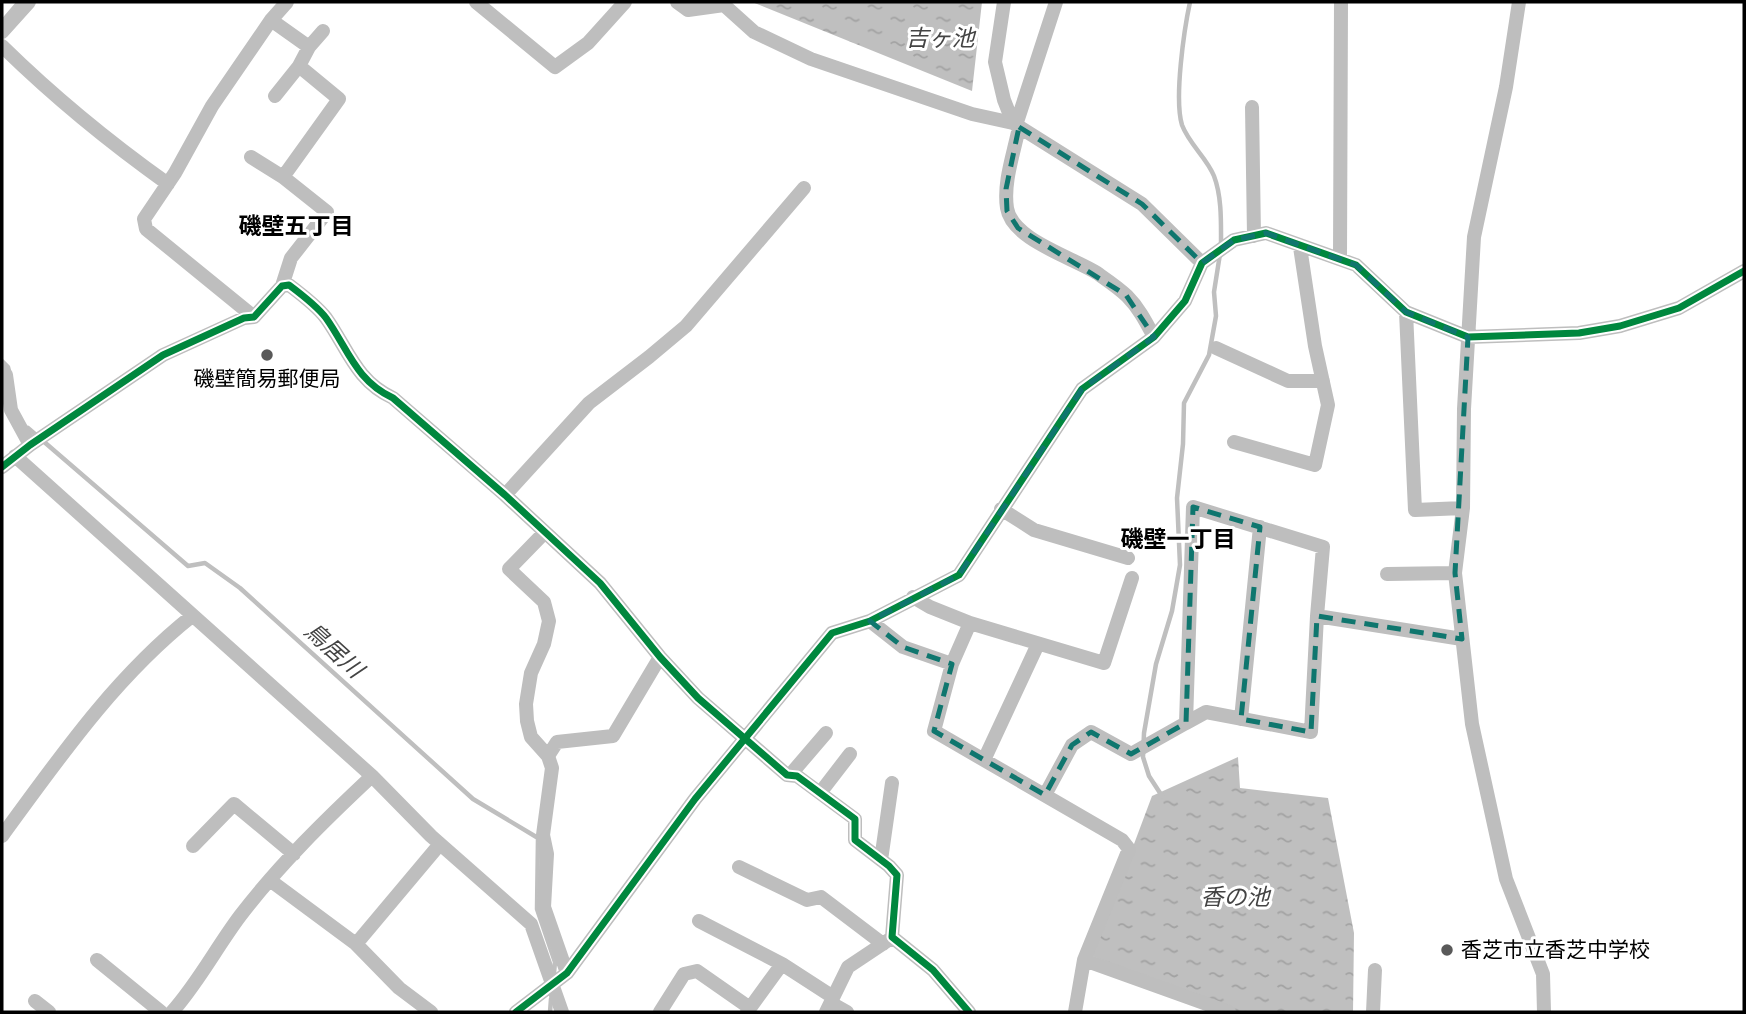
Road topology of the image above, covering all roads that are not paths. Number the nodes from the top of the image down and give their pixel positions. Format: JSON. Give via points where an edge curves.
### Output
{"nodes":[{"id":1,"x":29,"y":2,"type":"edge"},
{"id":2,"x":287,"y":2,"type":"edge"},
{"id":3,"x":476,"y":2,"type":"edge"},
{"id":4,"x":625,"y":2,"type":"edge"},
{"id":5,"x":677,"y":2,"type":"edge"},
{"id":6,"x":1004,"y":2,"type":"edge"},
{"id":7,"x":1056,"y":2,"type":"edge"},
{"id":8,"x":1341,"y":2,"type":"edge"},
{"id":9,"x":1519,"y":2,"type":"edge"},
{"id":10,"x":271,"y":20,"type":"junction"},
{"id":11,"x":323,"y":31,"type":"dead end"},
{"id":12,"x":2,"y":32,"type":"edge"},
{"id":13,"x":2,"y":46,"type":"edge"},
{"id":14,"x":309,"y":47,"type":"junction"},
{"id":15,"x":299,"y":66,"type":"junction"},
{"id":16,"x":275,"y":96,"type":"dead end"},
{"id":17,"x":1252,"y":107,"type":"dead end"},
{"id":18,"x":1016,"y":125,"type":"junction"},
{"id":19,"x":251,"y":157,"type":"dead end"},
{"id":20,"x":283,"y":177,"type":"junction"},
{"id":21,"x":168,"y":184,"type":"junction"},
{"id":22,"x":804,"y":188,"type":"dead end"},
{"id":23,"x":1254,"y":236,"type":"junction"},
{"id":24,"x":1300,"y":247,"type":"junction"},
{"id":25,"x":1340,"y":260,"type":"junction"},
{"id":26,"x":1202,"y":263,"type":"junction"},
{"id":27,"x":1744,"y":271,"type":"edge"},
{"id":28,"x":282,"y":286,"type":"junction"},
{"id":29,"x":1406,"y":312,"type":"junction"},
{"id":30,"x":254,"y":317,"type":"junction"},
{"id":31,"x":1154,"y":337,"type":"junction"},
{"id":32,"x":1468,"y":337,"type":"junction"},
{"id":33,"x":1216,"y":348,"type":"dead end"},
{"id":34,"x":2,"y":371,"type":"edge"},
{"id":35,"x":1323,"y":381,"type":"junction"},
{"id":36,"x":1234,"y":442,"type":"dead end"},
{"id":37,"x":30,"y":445,"type":"junction"},
{"id":38,"x":15,"y":456,"type":"junction"},
{"id":39,"x":2,"y":467,"type":"edge"},
{"id":40,"x":505,"y":495,"type":"junction"},
{"id":41,"x":1463,"y":508,"type":"junction"},
{"id":42,"x":1001,"y":509,"type":"junction"},
{"id":43,"x":1259,"y":527,"type":"junction"},
{"id":44,"x":545,"y":533,"type":"junction"},
{"id":45,"x":1128,"y":558,"type":"dead end"},
{"id":46,"x":1455,"y":573,"type":"junction"},
{"id":47,"x":1387,"y":574,"type":"dead end"},
{"id":48,"x":1132,"y":578,"type":"dead end"},
{"id":49,"x":913,"y":597,"type":"junction"},
{"id":50,"x":192,"y":616,"type":"junction"},
{"id":51,"x":1317,"y":616,"type":"junction"},
{"id":52,"x":870,"y":621,"type":"junction"},
{"id":53,"x":970,"y":623,"type":"junction"},
{"id":54,"x":1462,"y":639,"type":"junction"},
{"id":55,"x":1038,"y":644,"type":"junction"},
{"id":56,"x":660,"y":657,"type":"junction"},
{"id":57,"x":952,"y":664,"type":"junction"},
{"id":58,"x":1241,"y":719,"type":"junction"},
{"id":59,"x":1186,"y":723,"type":"junction"},
{"id":60,"x":825,"y":733,"type":"dead end"},
{"id":61,"x":745,"y":740,"type":"junction"},
{"id":62,"x":850,"y":754,"type":"dead end"},
{"id":63,"x":548,"y":755,"type":"junction"},
{"id":64,"x":984,"y":760,"type":"junction"},
{"id":65,"x":790,"y":775,"type":"junction"},
{"id":66,"x":372,"y":776,"type":"junction"},
{"id":67,"x":892,"y":783,"type":"dead end"},
{"id":68,"x":820,"y":793,"type":"junction"},
{"id":69,"x":1045,"y":795,"type":"junction"},
{"id":70,"x":2,"y":836,"type":"edge"},
{"id":71,"x":440,"y":844,"type":"junction"},
{"id":72,"x":193,"y":846,"type":"dead end"},
{"id":73,"x":294,"y":854,"type":"junction"},
{"id":74,"x":881,"y":860,"type":"junction"},
{"id":75,"x":739,"y":867,"type":"dead end"},
{"id":76,"x":271,"y":881,"type":"junction"},
{"id":77,"x":699,"y":921,"type":"dead end"},
{"id":78,"x":888,"y":940,"type":"junction"},
{"id":79,"x":356,"y":944,"type":"junction"},
{"id":80,"x":97,"y":960,"type":"dead end"},
{"id":81,"x":1084,"y":960,"type":"junction"},
{"id":82,"x":782,"y":964,"type":"junction"},
{"id":83,"x":1375,"y":970,"type":"dead end"},
{"id":84,"x":566,"y":973,"type":"junction"},
{"id":85,"x":552,"y":985,"type":"junction"},
{"id":86,"x":35,"y":1001,"type":"dead end"},
{"id":87,"x":830,"y":1004,"type":"edge"},
{"id":88,"x":749,"y":1010,"type":"edge"},
{"id":89,"x":49,"y":1012,"type":"edge"},
{"id":90,"x":160,"y":1012,"type":"edge"},
{"id":91,"x":172,"y":1012,"type":"edge"},
{"id":92,"x":430,"y":1012,"type":"edge"},
{"id":93,"x":516,"y":1012,"type":"edge"},
{"id":94,"x":562,"y":1012,"type":"edge"},
{"id":95,"x":660,"y":1012,"type":"edge"},
{"id":96,"x":847,"y":1012,"type":"edge"},
{"id":97,"x":970,"y":1012,"type":"edge"},
{"id":98,"x":1075,"y":1012,"type":"edge"},
{"id":99,"x":1229,"y":1012,"type":"edge"},
{"id":100,"x":1373,"y":1012,"type":"edge"},
{"id":101,"x":1544,"y":1012,"type":"edge"}],
"edges":[{"from":1,"to":12,"type":"street"},
{"from":2,"to":10,"type":"street"},
{"from":3,"to":4,"type":"street","via":[[555,67],[588,43]]},
{"from":5,"to":18,"type":"street","via":[[688,9],[724,5],[754,32],[811,59]]},
{"from":6,"to":18,"type":"street","via":[[995,62]]},
{"from":7,"to":18,"type":"street"},
{"from":8,"to":25,"type":"street"},
{"from":9,"to":32,"type":"street","via":[[1474,237]]},
{"from":10,"to":14,"type":"street"},
{"from":10,"to":21,"type":"street","via":[[212,106]]},
{"from":11,"to":14,"type":"street"},
{"from":13,"to":21,"type":"street","via":[[52,95]]},
{"from":14,"to":15,"type":"street"},
{"from":15,"to":16,"type":"street"},
{"from":15,"to":20,"type":"street","via":[[339,99]]},
{"from":17,"to":23,"type":"street"},
{"from":18,"to":26,"type":"street","via":[[1142,204]]},
{"from":18,"to":31,"type":"street","via":[[1006,189],[1007,211],[1018,228],[1126,295]]},
{"from":19,"to":20,"type":"street"},
{"from":20,"to":28,"type":"street","via":[[327,212],[291,258]]},
{"from":21,"to":30,"type":"street","via":[[145,219],[146,229]]},
{"from":22,"to":40,"type":"street","via":[[686,326],[589,403]]},
{"from":23,"to":24,"type":"street","via":[[1266,233]]},
{"from":23,"to":26,"type":"street","via":[[1234,240]]},
{"from":24,"to":25,"type":"street"},
{"from":24,"to":35,"type":"street"},
{"from":25,"to":29,"type":"street","via":[[1356,265]]},
{"from":26,"to":31,"type":"street","via":[[1185,301]]},
{"from":27,"to":32,"type":"street","via":[[1679,308],[1620,326],[1579,333]]},
{"from":28,"to":30,"type":"street"},
{"from":28,"to":40,"type":"street","via":[[296,290],[325,317],[362,376]]},
{"from":29,"to":32,"type":"street"},
{"from":29,"to":41,"type":"street","via":[[1415,510]]},
{"from":30,"to":37,"type":"street","via":[[163,355]]},
{"from":31,"to":42,"type":"street","via":[[1082,389]]},
{"from":32,"to":41,"type":"street"},
{"from":33,"to":35,"type":"street","via":[[1288,382]]},
{"from":34,"to":37,"type":"street","via":[[11,411]]},
{"from":35,"to":36,"type":"street","via":[[1328,405],[1315,465]]},
{"from":37,"to":38,"type":"street"},
{"from":38,"to":39,"type":"street"},
{"from":38,"to":50,"type":"street"},
{"from":40,"to":44,"type":"street"},
{"from":41,"to":46,"type":"street"},
{"from":42,"to":45,"type":"street","via":[[1034,530]]},
{"from":42,"to":49,"type":"street","via":[[959,575]]},
{"from":43,"to":51,"type":"street","via":[[1323,547]]},
{"from":43,"to":58,"type":"street"},
{"from":43,"to":59,"type":"street","via":[[1193,507]]},
{"from":44,"to":56,"type":"street","via":[[600,583]]},
{"from":44,"to":63,"type":"street","via":[[509,569],[544,602],[549,621],[526,704],[531,737]]},
{"from":46,"to":47,"type":"street"},
{"from":46,"to":54,"type":"street"},
{"from":48,"to":55,"type":"street","via":[[1104,663]]},
{"from":49,"to":52,"type":"street"},
{"from":49,"to":53,"type":"street"},
{"from":50,"to":66,"type":"street"},
{"from":50,"to":70,"type":"street","via":[[169,634],[81,728]]},
{"from":51,"to":54,"type":"street"},
{"from":51,"to":58,"type":"street","via":[[1311,732]]},
{"from":52,"to":57,"type":"street","via":[[903,647]]},
{"from":52,"to":61,"type":"street","via":[[832,633]]},
{"from":53,"to":55,"type":"street"},
{"from":53,"to":57,"type":"street"},
{"from":54,"to":101,"type":"street","via":[[1472,724],[1506,880],[1543,974]]},
{"from":55,"to":64,"type":"street"},
{"from":56,"to":61,"type":"street"},
{"from":56,"to":63,"type":"street","via":[[613,736],[557,742]]},
{"from":57,"to":64,"type":"street","via":[[934,731]]},
{"from":58,"to":59,"type":"street","via":[[1206,712]]},
{"from":59,"to":69,"type":"street","via":[[1131,754],[1091,732],[1072,746]]},
{"from":60,"to":65,"type":"street"},
{"from":61,"to":65,"type":"street"},
{"from":61,"to":84,"type":"street","via":[[695,799]]},
{"from":62,"to":68,"type":"street"},
{"from":63,"to":84,"type":"street","via":[[552,768],[543,835],[547,853],[544,907]]},
{"from":64,"to":69,"type":"street"},
{"from":65,"to":68,"type":"street"},
{"from":66,"to":71,"type":"street"},
{"from":66,"to":73,"type":"street"},
{"from":67,"to":74,"type":"street"},
{"from":68,"to":74,"type":"street","via":[[855,819],[855,840]]},
{"from":69,"to":81,"type":"street","via":[[1122,840],[1129,849]]},
{"from":71,"to":79,"type":"street"},
{"from":71,"to":85,"type":"street","via":[[531,925]]},
{"from":72,"to":73,"type":"street","via":[[234,804]]},
{"from":73,"to":76,"type":"street"},
{"from":74,"to":78,"type":"street","via":[[897,876]]},
{"from":75,"to":78,"type":"street","via":[[807,900],[821,897]]},
{"from":76,"to":79,"type":"street"},
{"from":76,"to":91,"type":"street","via":[[240,916]]},
{"from":77,"to":82,"type":"street"},
{"from":78,"to":87,"type":"street","via":[[848,967]]},
{"from":78,"to":97,"type":"street","via":[[933,970]]},
{"from":79,"to":92,"type":"street"},
{"from":80,"to":90,"type":"street"},
{"from":81,"to":98,"type":"street"},
{"from":81,"to":99,"type":"street"},
{"from":82,"to":87,"type":"street"},
{"from":82,"to":88,"type":"street"},
{"from":83,"to":100,"type":"street"},
{"from":84,"to":85,"type":"street"},
{"from":85,"to":93,"type":"street"},
{"from":85,"to":94,"type":"street"},
{"from":86,"to":89,"type":"street"},
{"from":87,"to":96,"type":"street"},
{"from":88,"to":95,"type":"street","via":[[697,971],[684,974]]}]}
